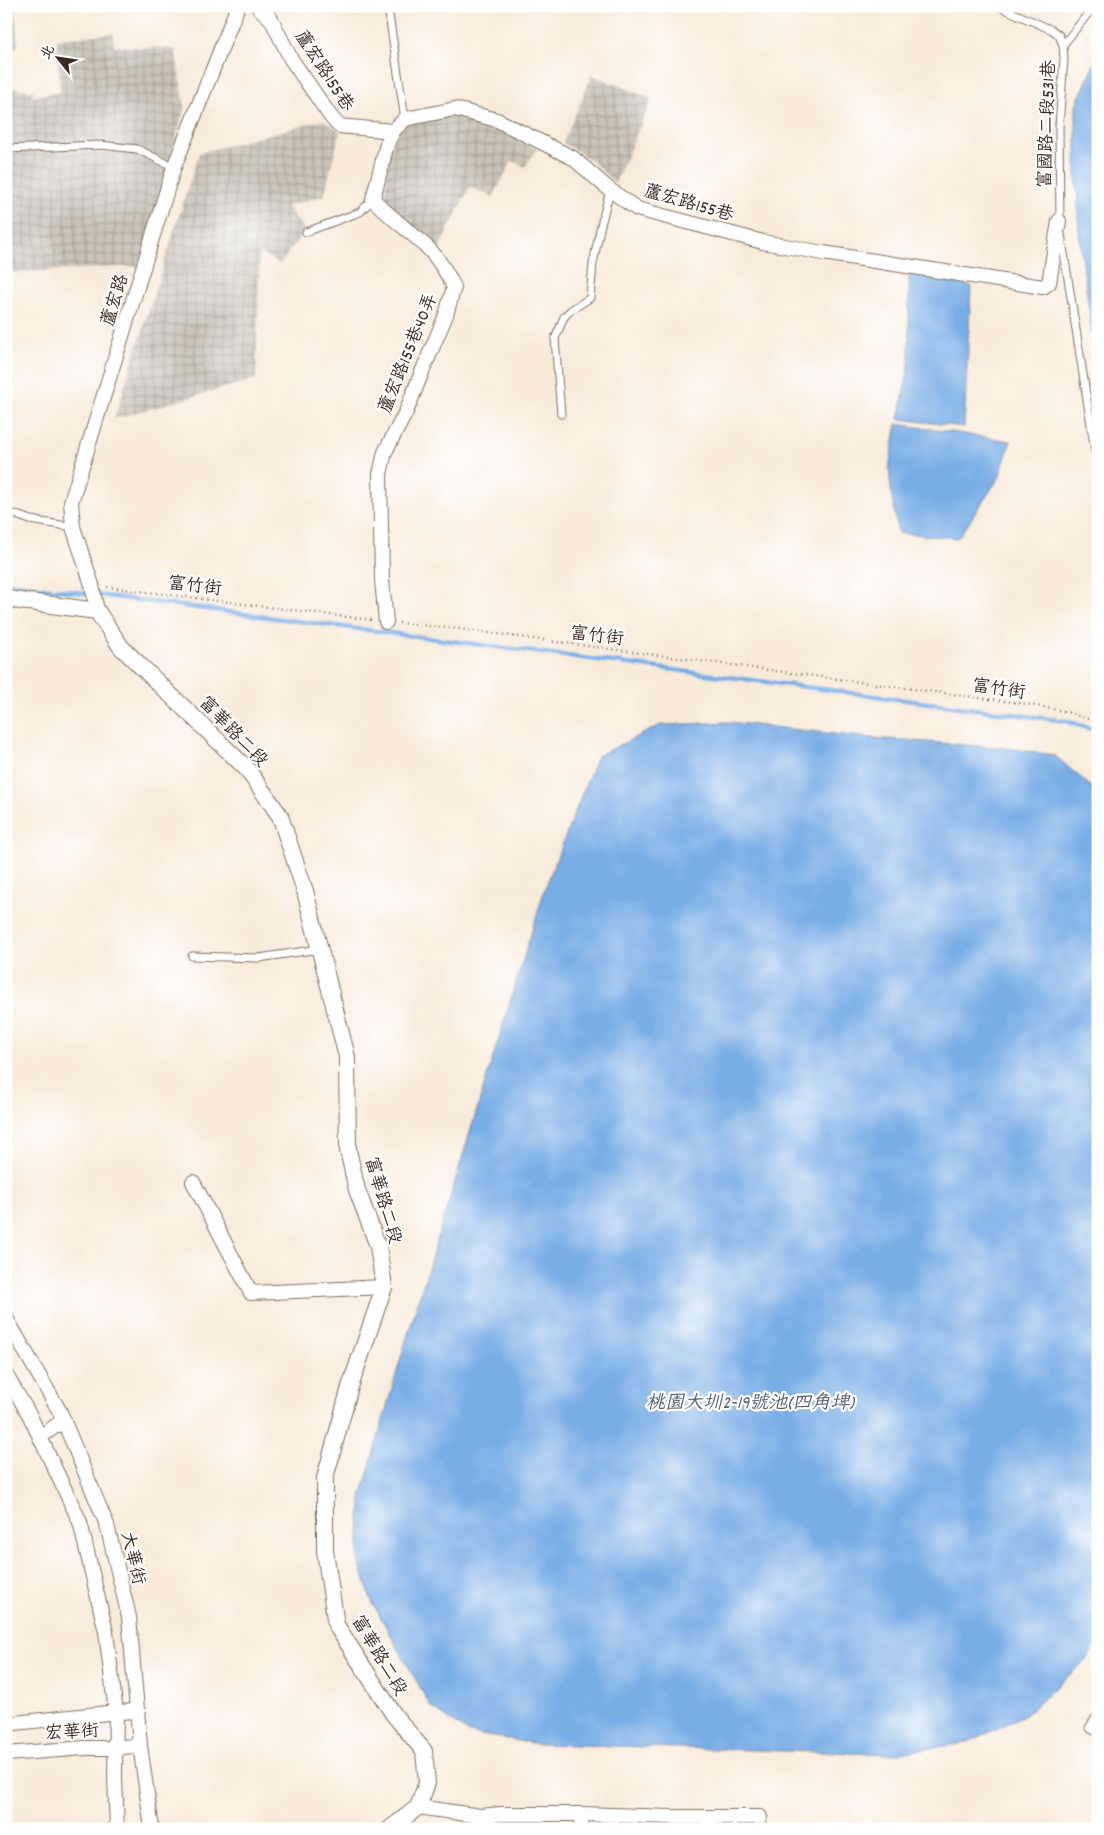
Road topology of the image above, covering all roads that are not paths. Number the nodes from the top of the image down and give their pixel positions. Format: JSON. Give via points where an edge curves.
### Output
{"nodes":[{"id":1,"x":238,"y":6,"type":"edge"},
{"id":2,"x":257,"y":6,"type":"edge"},
{"id":3,"x":998,"y":6,"type":"edge"},
{"id":4,"x":1094,"y":6,"type":"edge"},
{"id":5,"x":389,"y":15,"type":"dead end"},
{"id":6,"x":1063,"y":45,"type":"junction"},
{"id":7,"x":405,"y":119,"type":"junction"},
{"id":8,"x":393,"y":131,"type":"junction"},
{"id":9,"x":6,"y":149,"type":"edge"},
{"id":10,"x":174,"y":167,"type":"junction"},
{"id":11,"x":610,"y":190,"type":"junction"},
{"id":12,"x":373,"y":199,"type":"junction"},
{"id":13,"x":1059,"y":221,"type":"junction"},
{"id":14,"x":306,"y":232,"type":"dead end"},
{"id":15,"x":561,"y":414,"type":"dead end"},
{"id":16,"x":1098,"y":470,"type":"edge"},
{"id":17,"x":6,"y":511,"type":"edge"},
{"id":18,"x":73,"y":527,"type":"junction"},
{"id":19,"x":94,"y":596,"type":"junction"},
{"id":20,"x":6,"y":599,"type":"edge"},
{"id":21,"x":386,"y":622,"type":"road end"},
{"id":22,"x":319,"y":949,"type":"junction"},
{"id":23,"x":192,"y":956,"type":"dead end"},
{"id":24,"x":193,"y":1182,"type":"dead end"},
{"id":25,"x":384,"y":1287,"type":"junction"},
{"id":26,"x":6,"y":1318,"type":"edge"},
{"id":27,"x":6,"y":1375,"type":"edge"},
{"id":28,"x":64,"y":1420,"type":"junction"},
{"id":29,"x":40,"y":1437,"type":"junction"},
{"id":30,"x":138,"y":1711,"type":"junction"},
{"id":31,"x":116,"y":1712,"type":"junction"},
{"id":32,"x":1098,"y":1714,"type":"edge"},
{"id":33,"x":6,"y":1724,"type":"edge"},
{"id":34,"x":1098,"y":1733,"type":"edge"},
{"id":35,"x":140,"y":1745,"type":"junction"},
{"id":36,"x":115,"y":1748,"type":"junction"},
{"id":37,"x":6,"y":1754,"type":"edge"},
{"id":38,"x":418,"y":1807,"type":"junction"},
{"id":39,"x":582,"y":1814,"type":"junction"},
{"id":40,"x":760,"y":1817,"type":"dead end"},
{"id":41,"x":477,"y":1823,"type":"edge"},
{"id":42,"x":118,"y":1829,"type":"edge"},
{"id":43,"x":152,"y":1829,"type":"edge"},
{"id":44,"x":390,"y":1829,"type":"edge"},
{"id":45,"x":581,"y":1829,"type":"edge"}],
"edges":[{"from":1,"to":10,"type":"street","name":"蘆宏路"},
{"from":2,"to":8,"type":"street","name":"蘆宏路155巷","via":[[271,19],[291,59],[339,126]]},
{"from":3,"to":6,"type":"lane","name":"富國路二段531巷","via":[[1052,30],[1059,35]]},
{"from":4,"to":6,"type":"lane"},
{"from":5,"to":7,"type":"lane"},
{"from":6,"to":13,"type":"lane","name":"富國路二段531巷"},
{"from":7,"to":8,"type":"street"},
{"from":7,"to":11,"type":"street","name":"蘆宏路155巷","via":[[455,109],[498,120],[573,158]]},
{"from":8,"to":12,"type":"street"},
{"from":9,"to":10,"type":"lane","via":[[100,145],[137,149]]},
{"from":10,"to":18,"type":"street","name":"蘆宏路","via":[[71,502]]},
{"from":11,"to":13,"type":"street","name":"蘆宏路155巷","via":[[638,209],[763,242],[1043,287],[1049,283],[1052,273]]},
{"from":11,"to":15,"type":"lane","via":[[598,238],[590,298],[564,316],[555,339]]},
{"from":12,"to":14,"type":"lane","via":[[360,212]]},
{"from":12,"to":21,"type":"street","name":"蘆宏路155巷40弄","via":[[387,215],[428,248],[454,286],[446,315],[406,412],[385,452],[380,474]]},
{"from":13,"to":16,"type":"lane","name":"富國路二段531巷"},
{"from":17,"to":18,"type":"lane","via":[[30,520]]},
{"from":18,"to":19,"type":"street","name":"蘆宏路"},
{"from":19,"to":20,"type":"street"},
{"from":19,"to":22,"type":"street","name":"富華路二段","via":[[121,647],[247,769],[280,816],[305,891]]},
{"from":22,"to":23,"type":"lane","via":[[259,958]]},
{"from":22,"to":25,"type":"street","name":"富華路二段","via":[[347,1057],[348,1150],[357,1190],[378,1246]]},
{"from":24,"to":25,"type":"street","via":[[250,1292]]},
{"from":25,"to":38,"type":"street","name":"富華路二段","via":[[350,1386],[326,1478],[324,1551],[336,1625],[394,1715],[424,1752],[427,1783]]},
{"from":26,"to":28,"type":"street","name":"大華街"},
{"from":27,"to":29,"type":"street"},
{"from":28,"to":29,"type":"street"},
{"from":28,"to":30,"type":"street","name":"大華街","via":[[107,1525],[128,1617]]},
{"from":29,"to":31,"type":"street","via":[[80,1522],[106,1632]]},
{"from":30,"to":31,"type":"street","name":"宏華街"},
{"from":30,"to":35,"type":"street","name":"大華街"},
{"from":31,"to":33,"type":"street","name":"宏華街"},
{"from":31,"to":36,"type":"street"},
{"from":32,"to":34,"type":"lane","via":[[1090,1728]]},
{"from":35,"to":36,"type":"street","name":"宏華街"},
{"from":35,"to":43,"type":"street","name":"大華街"},
{"from":36,"to":37,"type":"street","name":"宏華街"},
{"from":36,"to":42,"type":"street"},
{"from":38,"to":41,"type":"street"},
{"from":38,"to":44,"type":"street"},
{"from":39,"to":40,"type":"street"},
{"from":39,"to":41,"type":"street","via":[[500,1814]]},
{"from":39,"to":45,"type":"street"}]}
